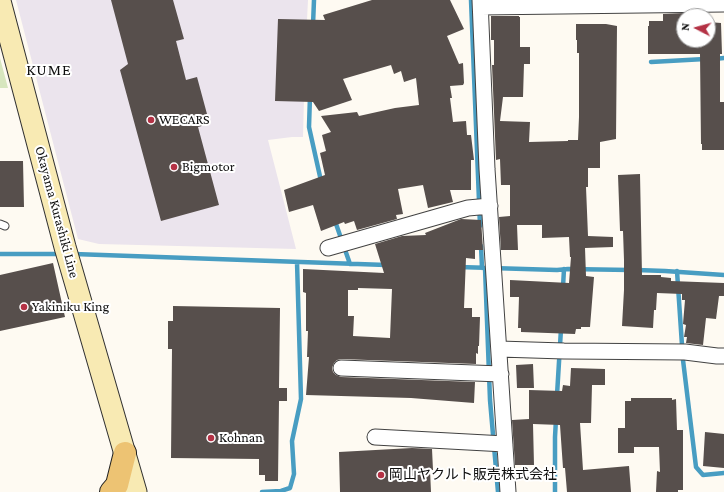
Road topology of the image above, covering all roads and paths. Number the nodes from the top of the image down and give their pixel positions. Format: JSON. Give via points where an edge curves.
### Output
{"nodes":[{"id":1,"x":0,"y":1,"type":"edge"},
{"id":2,"x":480,"y":4,"type":"edge"},
{"id":3,"x":724,"y":4,"type":"edge"},
{"id":4,"x":483,"y":207,"type":"junction"},
{"id":5,"x":338,"y":245,"type":"dead end"},
{"id":6,"x":499,"y":349,"type":"junction"},
{"id":7,"x":724,"y":356,"type":"edge"},
{"id":8,"x":341,"y":368,"type":"dead end"},
{"id":9,"x":492,"y":374,"type":"junction"},
{"id":10,"x":375,"y":437,"type":"dead end"},
{"id":11,"x":497,"y":444,"type":"junction"},
{"id":12,"x":125,"y":453,"type":"junction"},
{"id":13,"x":111,"y":492,"type":"edge"},
{"id":14,"x":136,"y":492,"type":"edge"},
{"id":15,"x":508,"y":492,"type":"edge"}],
"edges":[{"from":1,"to":12,"type":"main road","name":"Okayama Kurashiki Line","via":[[65,247]]},
{"from":2,"to":3,"type":"street"},
{"from":2,"to":4,"type":"street"},
{"from":4,"to":5,"type":"street","via":[[468,208]]},
{"from":4,"to":6,"type":"street","via":[[494,267]]},
{"from":6,"to":7,"type":"street","via":[[682,352]]},
{"from":6,"to":9,"type":"street"},
{"from":8,"to":9,"type":"street"},
{"from":9,"to":11,"type":"street"},
{"from":10,"to":11,"type":"street"},
{"from":11,"to":15,"type":"street"},
{"from":12,"to":13,"type":"main road","via":[[117,485]]},
{"from":12,"to":14,"type":"main road","name":"Okayama Kurashiki Line"}]}
